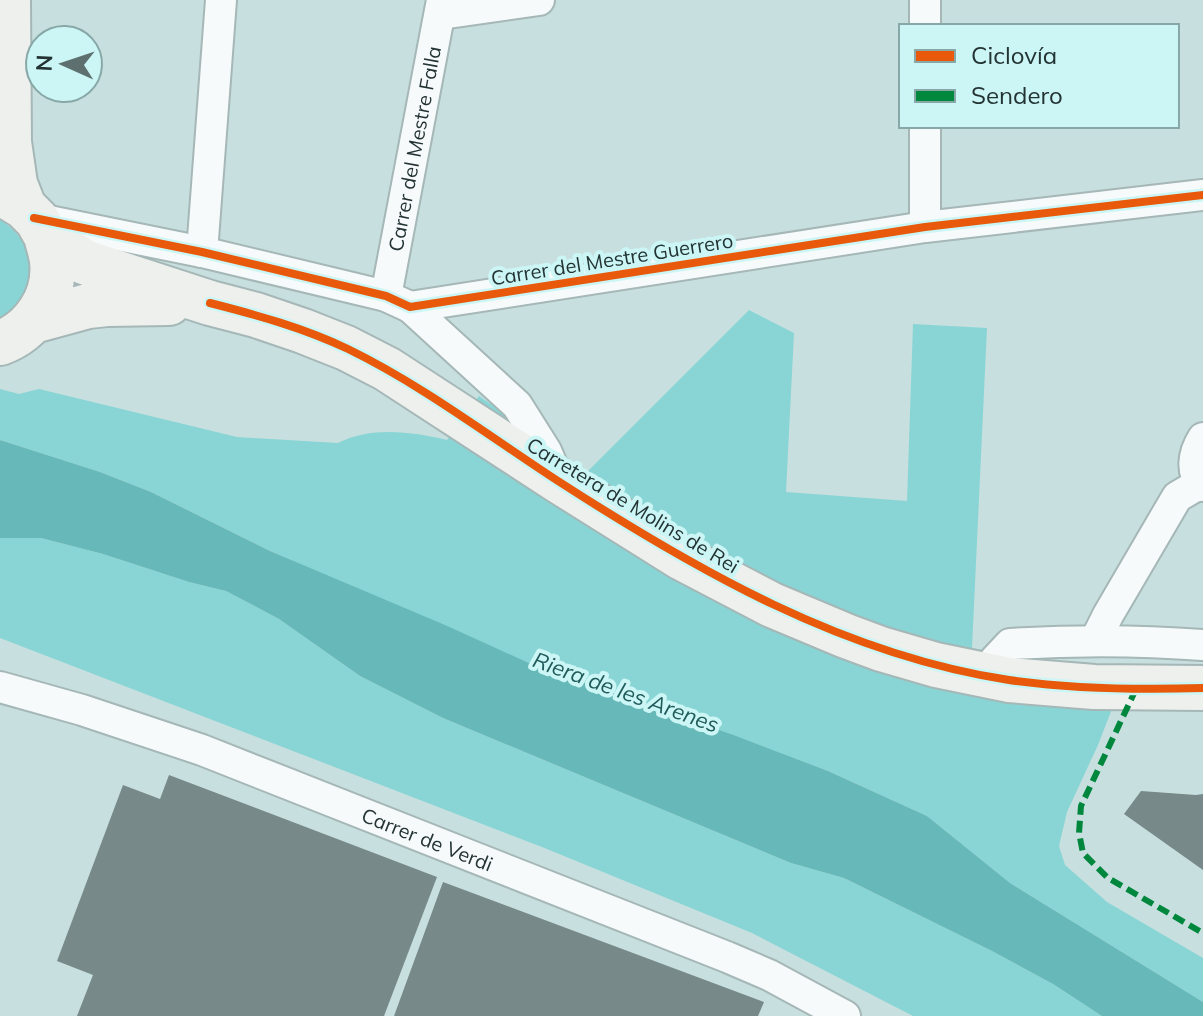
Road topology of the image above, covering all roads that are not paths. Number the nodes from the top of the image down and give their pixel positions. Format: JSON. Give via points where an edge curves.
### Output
{"nodes":[{"id":1,"x":8,"y":0,"type":"edge"},
{"id":2,"x":221,"y":0,"type":"edge"},
{"id":3,"x":539,"y":0,"type":"edge"},
{"id":4,"x":925,"y":0,"type":"edge"},
{"id":5,"x":441,"y":7,"type":"edge"},
{"id":6,"x":925,"y":24,"type":"edge"},
{"id":7,"x":925,"y":128,"type":"edge"},
{"id":8,"x":1203,"y":195,"type":"edge"},
{"id":9,"x":26,"y":214,"type":"edge"},
{"id":10,"x":925,"y":227,"type":"junction"},
{"id":11,"x":202,"y":252,"type":"junction"},
{"id":12,"x":398,"y":301,"type":"junction"},
{"id":13,"x":210,"y":303,"type":"junction"},
{"id":14,"x":12,"y":340,"type":"edge"},
{"id":15,"x":1203,"y":438,"type":"edge"},
{"id":16,"x":559,"y":481,"type":"junction"},
{"id":17,"x":1201,"y":485,"type":"edge"},
{"id":18,"x":1095,"y":641,"type":"junction"},
{"id":19,"x":1203,"y":645,"type":"edge"},
{"id":20,"x":989,"y":676,"type":"junction"},
{"id":21,"x":0,"y":687,"type":"edge"},
{"id":22,"x":1203,"y":688,"type":"edge"},
{"id":23,"x":845,"y":1016,"type":"edge"}],
"edges":[{"from":1,"to":9,"type":"main road","name":"Carretera de Molins de Rei","via":[[9,142]]},
{"from":2,"to":11,"type":"street"},
{"from":3,"to":5,"type":"street"},
{"from":4,"to":6,"type":"street"},
{"from":5,"to":12,"type":"street","name":"Carrer del Mestre Falla"},
{"from":7,"to":10,"type":"street"},
{"from":8,"to":10,"type":"street","name":"Carrer del Mestre Guerrero"},
{"from":9,"to":11,"type":"street","name":"Carrer del Mestre Guerrero"},
{"from":9,"to":13,"type":"main road","name":"Carretera de Molins de Rei","via":[[70,254],[98,268]]},
{"from":9,"to":14,"type":"main road","name":"Carretera de Molins de Rei","via":[[52,258],[52,280],[45,302]]},
{"from":10,"to":12,"type":"street","name":"Carrer del Mestre Guerrero"},
{"from":11,"to":12,"type":"street","name":"Carrer del Mestre Guerrero"},
{"from":12,"to":16,"type":"street","name":"Carretera de Molins de Rei","via":[[517,405]]},
{"from":13,"to":14,"type":"main road","name":"Carretera de Molins de Rei","via":[[88,306]]},
{"from":13,"to":16,"type":"main road","name":"Carretera de Molins de Rei","via":[[346,348]]},
{"from":15,"to":17,"type":"street","via":[[1194,459]]},
{"from":16,"to":20,"type":"main road","name":"Carretera de Molins de Rei","via":[[682,558],[772,605],[881,649]]},
{"from":17,"to":18,"type":"street","via":[[1177,497]]},
{"from":18,"to":19,"type":"street"},
{"from":18,"to":20,"type":"street","via":[[1010,644]]},
{"from":20,"to":22,"type":"main road","name":"Carretera de Molins de Rei","via":[[1094,687]]},
{"from":21,"to":23,"type":"street","name":"Carrer de Verdi","via":[[217,755],[741,963]]}]}
